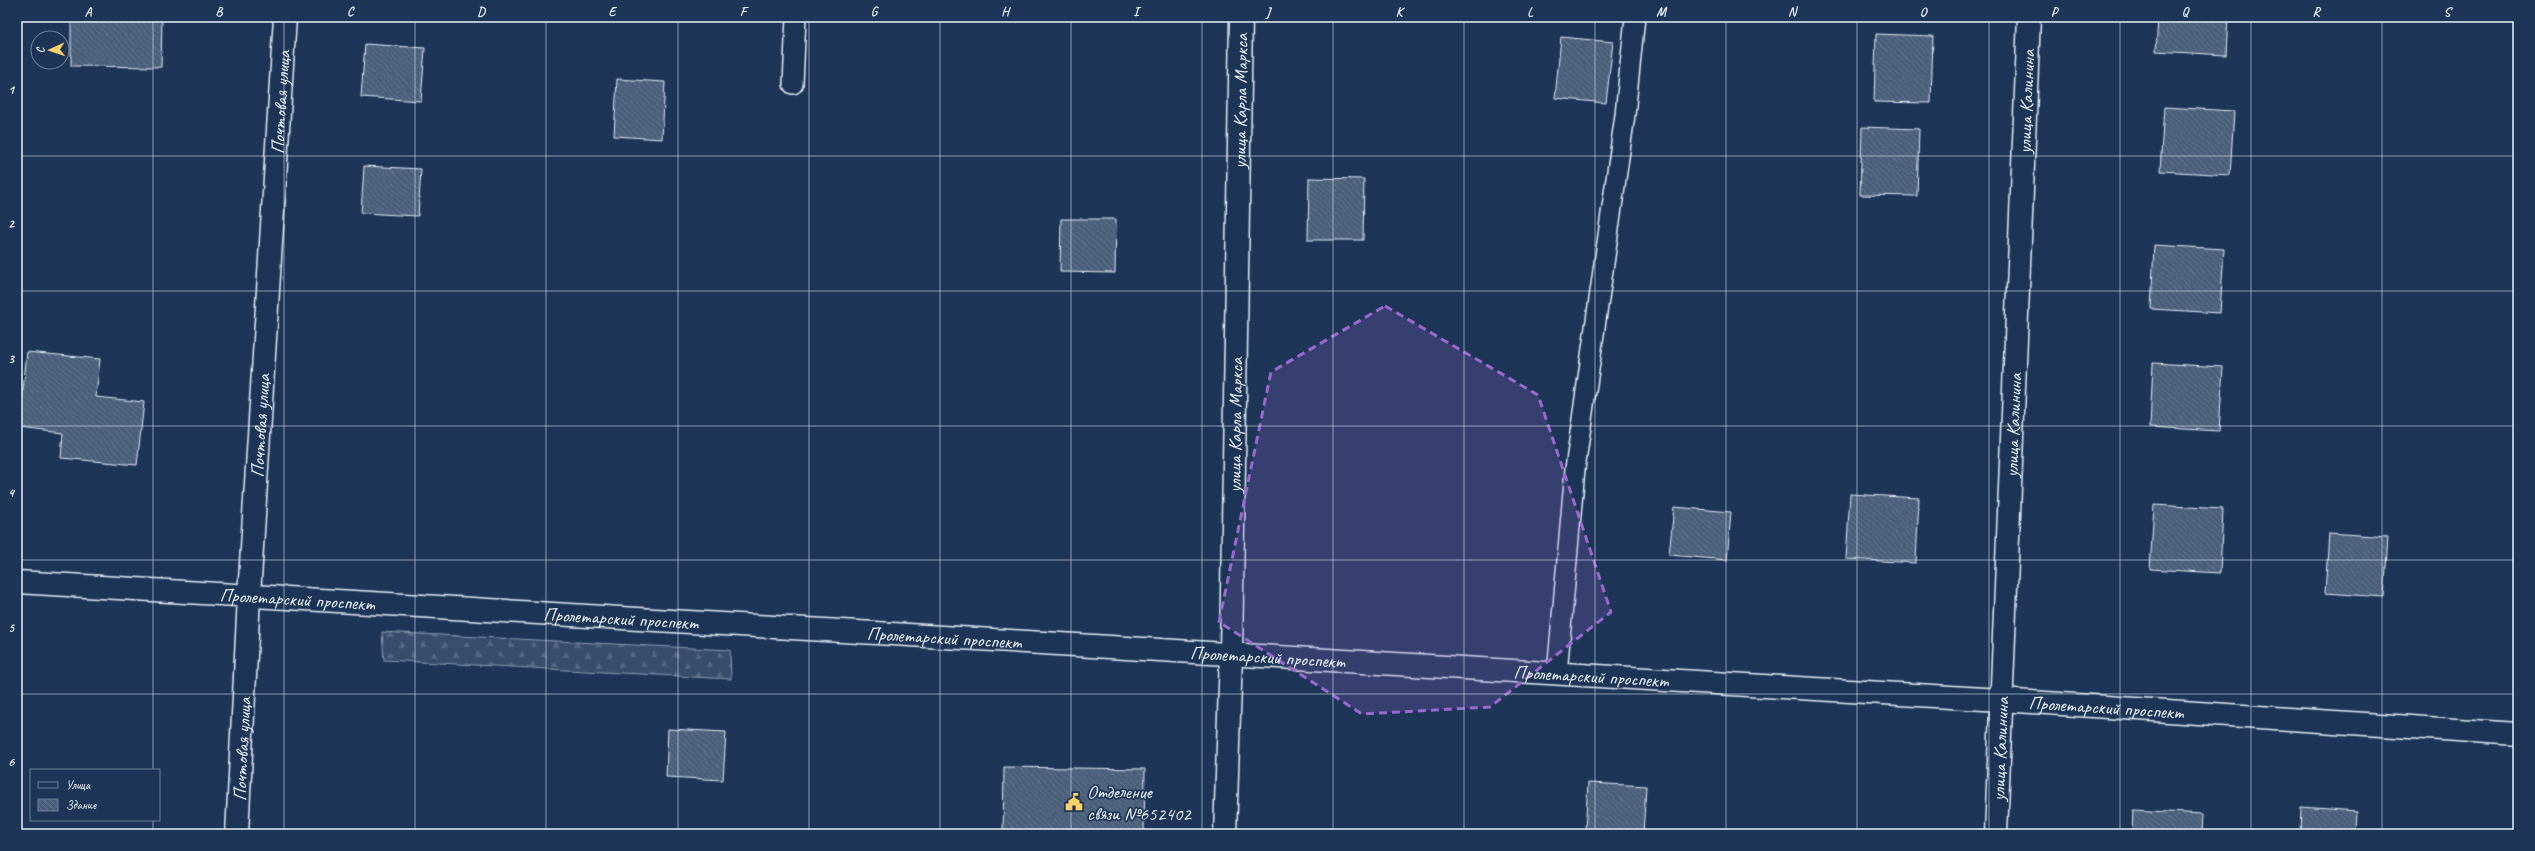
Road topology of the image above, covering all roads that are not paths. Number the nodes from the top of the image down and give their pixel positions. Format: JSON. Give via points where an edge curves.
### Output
{"nodes":[{"id":1,"x":285,"y":17,"type":"edge"},
{"id":2,"x":796,"y":17,"type":"edge"},
{"id":3,"x":1240,"y":17,"type":"edge"},
{"id":4,"x":1636,"y":17,"type":"edge"},
{"id":5,"x":2029,"y":17,"type":"edge"},
{"id":6,"x":793,"y":84,"type":"dead end"},
{"id":7,"x":17,"y":582,"type":"edge"},
{"id":8,"x":249,"y":596,"type":"junction"},
{"id":9,"x":1231,"y":655,"type":"junction"},
{"id":10,"x":1557,"y":674,"type":"junction"},
{"id":11,"x":2001,"y":700,"type":"junction"},
{"id":12,"x":2518,"y":734,"type":"edge"},
{"id":13,"x":237,"y":834,"type":"edge"},
{"id":14,"x":1225,"y":834,"type":"edge"},
{"id":15,"x":1996,"y":834,"type":"edge"}],
"edges":[{"from":1,"to":8,"type":"street","name":"Почтовая улица"},
{"from":2,"to":6,"type":"lane"},
{"from":3,"to":9,"type":"street","name":"улица Карла Маркса"},
{"from":4,"to":10,"type":"lane","via":[[1626,115],[1575,469]]},
{"from":5,"to":11,"type":"street","name":"улица Калинина"},
{"from":7,"to":8,"type":"street","name":"Пролетарский проспект"},
{"from":8,"to":9,"type":"street","name":"Пролетарский проспект"},
{"from":8,"to":13,"type":"street","name":"Почтовая улица"},
{"from":9,"to":10,"type":"street","name":"Пролетарский проспект"},
{"from":9,"to":14,"type":"street","name":"улица Карла Маркса"},
{"from":10,"to":11,"type":"street","name":"Пролетарский проспект"},
{"from":11,"to":12,"type":"street","name":"Пролетарский проспект"},
{"from":11,"to":15,"type":"street","name":"улица Калинина"}]}
